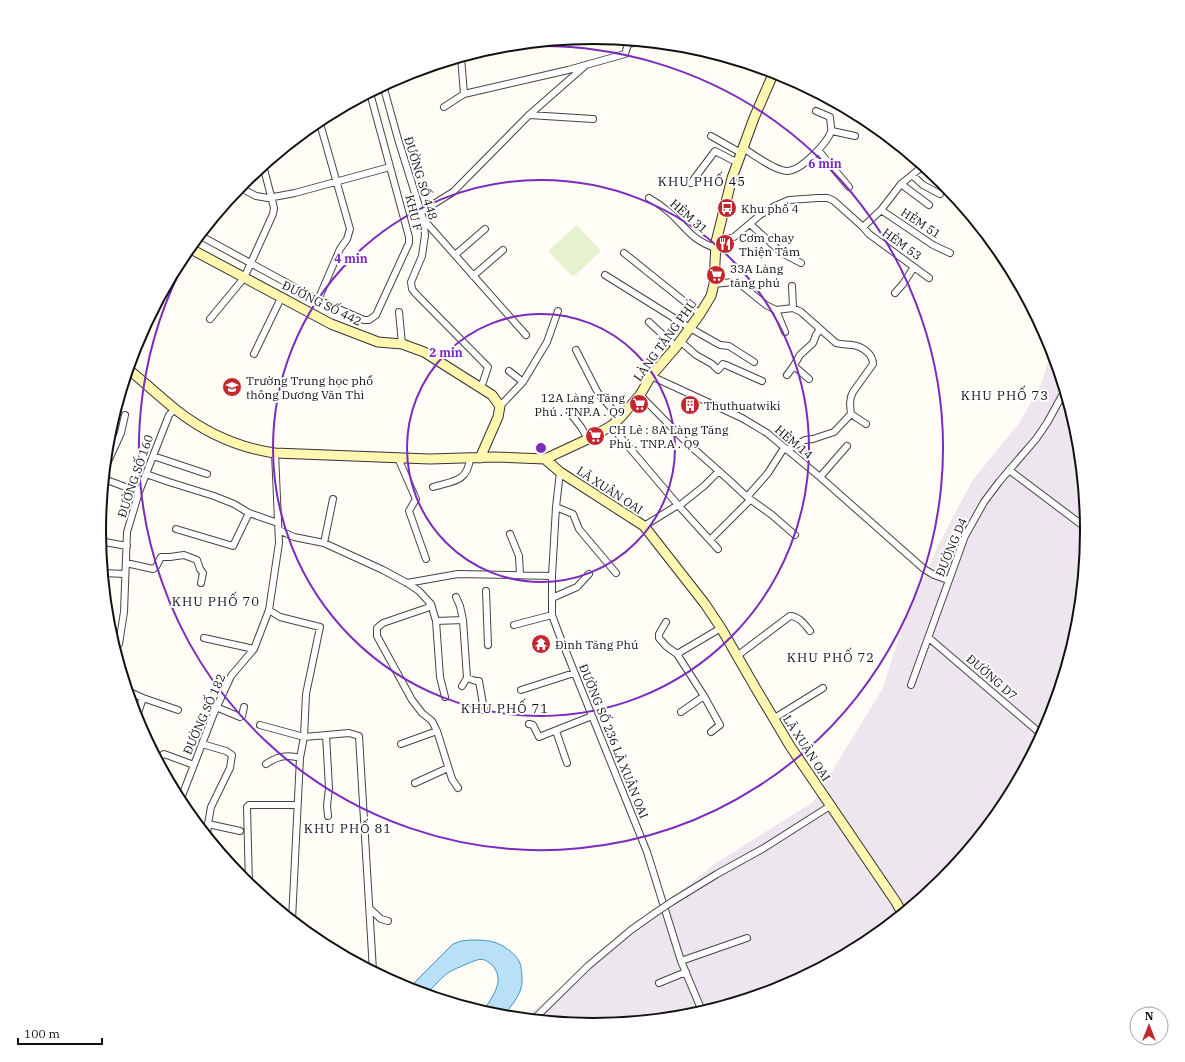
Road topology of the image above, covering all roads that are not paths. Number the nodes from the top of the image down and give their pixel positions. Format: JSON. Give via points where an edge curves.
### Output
{"nodes":[{"id":1,"x":626,"y":45,"type":"edge"},
{"id":2,"x":461,"y":62,"type":"edge"},
{"id":3,"x":586,"y":65,"type":"junction"},
{"id":4,"x":771,"y":78,"type":"edge"},
{"id":5,"x":385,"y":91,"type":"edge"},
{"id":6,"x":464,"y":94,"type":"junction"},
{"id":7,"x":371,"y":97,"type":"edge"},
{"id":8,"x":444,"y":107,"type":"dead end"},
{"id":9,"x":816,"y":111,"type":"dead end"},
{"id":10,"x":529,"y":115,"type":"junction"},
{"id":11,"x":593,"y":119,"type":"dead end"},
{"id":12,"x":321,"y":127,"type":"edge"},
{"id":13,"x":832,"y":131,"type":"junction"},
{"id":14,"x":710,"y":136,"type":"dead end"},
{"id":15,"x":855,"y":136,"type":"dead end"},
{"id":16,"x":818,"y":150,"type":"junction"},
{"id":17,"x":742,"y":151,"type":"junction"},
{"id":18,"x":738,"y":162,"type":"junction"},
{"id":19,"x":390,"y":167,"type":"junction"},
{"id":20,"x":919,"y":170,"type":"edge"},
{"id":21,"x":265,"y":171,"type":"edge"},
{"id":22,"x":912,"y":175,"type":"junction"},
{"id":23,"x":336,"y":182,"type":"junction"},
{"id":24,"x":691,"y":183,"type":"dead end"},
{"id":25,"x":901,"y":184,"type":"junction"},
{"id":26,"x":848,"y":187,"type":"dead end"},
{"id":27,"x":245,"y":190,"type":"edge"},
{"id":28,"x":940,"y":194,"type":"dead end"},
{"id":29,"x":271,"y":198,"type":"junction"},
{"id":30,"x":649,"y":198,"type":"dead end"},
{"id":31,"x":929,"y":206,"type":"dead end"},
{"id":32,"x":881,"y":210,"type":"junction"},
{"id":33,"x":421,"y":212,"type":"junction"},
{"id":34,"x":423,"y":219,"type":"junction"},
{"id":35,"x":750,"y":224,"type":"junction"},
{"id":36,"x":863,"y":227,"type":"junction"},
{"id":37,"x":486,"y":229,"type":"dead end"},
{"id":38,"x":204,"y":238,"type":"edge"},
{"id":39,"x":716,"y":245,"type":"junction"},
{"id":40,"x":503,"y":250,"type":"dead end"},
{"id":41,"x":194,"y":251,"type":"edge"},
{"id":42,"x":624,"y":253,"type":"dead end"},
{"id":43,"x":950,"y":253,"type":"dead end"},
{"id":44,"x":455,"y":255,"type":"junction"},
{"id":45,"x":251,"y":263,"type":"junction"},
{"id":46,"x":801,"y":263,"type":"dead end"},
{"id":47,"x":914,"y":267,"type":"junction"},
{"id":48,"x":473,"y":276,"type":"junction"},
{"id":49,"x":605,"y":276,"type":"dead end"},
{"id":50,"x":244,"y":278,"type":"junction"},
{"id":51,"x":929,"y":278,"type":"dead end"},
{"id":52,"x":714,"y":284,"type":"junction"},
{"id":53,"x":792,"y":286,"type":"dead end"},
{"id":54,"x":895,"y":293,"type":"dead end"},
{"id":55,"x":281,"y":298,"type":"junction"},
{"id":56,"x":318,"y":300,"type":"junction"},
{"id":57,"x":793,"y":308,"type":"junction"},
{"id":58,"x":776,"y":310,"type":"junction"},
{"id":59,"x":558,"y":311,"type":"dead end"},
{"id":60,"x":399,"y":312,"type":"dead end"},
{"id":61,"x":700,"y":314,"type":"junction"},
{"id":62,"x":210,"y":319,"type":"dead end"},
{"id":63,"x":649,"y":322,"type":"dead end"},
{"id":64,"x":690,"y":328,"type":"junction"},
{"id":65,"x":820,"y":329,"type":"junction"},
{"id":66,"x":785,"y":332,"type":"dead end"},
{"id":67,"x":526,"y":335,"type":"dead end"},
{"id":68,"x":402,"y":344,"type":"junction"},
{"id":69,"x":678,"y":344,"type":"junction"},
{"id":70,"x":576,"y":350,"type":"dead end"},
{"id":71,"x":254,"y":354,"type":"dead end"},
{"id":72,"x":754,"y":362,"type":"dead end"},
{"id":73,"x":794,"y":366,"type":"junction"},
{"id":74,"x":509,"y":371,"type":"dead end"},
{"id":75,"x":132,"y":372,"type":"edge"},
{"id":76,"x":787,"y":375,"type":"dead end"},
{"id":77,"x":651,"y":376,"type":"junction"},
{"id":78,"x":809,"y":379,"type":"dead end"},
{"id":79,"x":762,"y":381,"type":"dead end"},
{"id":80,"x":523,"y":382,"type":"junction"},
{"id":81,"x":480,"y":388,"type":"junction"},
{"id":82,"x":640,"y":395,"type":"junction"},
{"id":83,"x":1061,"y":398,"type":"edge"},
{"id":84,"x":500,"y":406,"type":"junction"},
{"id":85,"x":175,"y":409,"type":"junction"},
{"id":86,"x":570,"y":413,"type":"dead end"},
{"id":87,"x":851,"y":414,"type":"junction"},
{"id":88,"x":125,"y":415,"type":"dead end"},
{"id":89,"x":620,"y":418,"type":"junction"},
{"id":90,"x":866,"y":424,"type":"dead end"},
{"id":91,"x":611,"y":426,"type":"junction"},
{"id":92,"x":588,"y":439,"type":"junction"},
{"id":93,"x":847,"y":446,"type":"dead end"},
{"id":94,"x":785,"y":449,"type":"junction"},
{"id":95,"x":112,"y":452,"type":"edge"},
{"id":96,"x":275,"y":454,"type":"junction"},
{"id":97,"x":153,"y":456,"type":"junction"},
{"id":98,"x":398,"y":458,"type":"junction"},
{"id":99,"x":480,"y":458,"type":"junction"},
{"id":100,"x":470,"y":459,"type":"junction"},
{"id":101,"x":545,"y":459,"type":"junction"},
{"id":102,"x":1009,"y":470,"type":"junction"},
{"id":103,"x":719,"y":471,"type":"junction"},
{"id":104,"x":560,"y":472,"type":"junction"},
{"id":105,"x":146,"y":474,"type":"junction"},
{"id":106,"x":207,"y":474,"type":"dead end"},
{"id":107,"x":820,"y":477,"type":"junction"},
{"id":108,"x":109,"y":481,"type":"edge"},
{"id":109,"x":433,"y":487,"type":"dead end"},
{"id":110,"x":139,"y":492,"type":"junction"},
{"id":111,"x":748,"y":498,"type":"junction"},
{"id":112,"x":334,"y":499,"type":"dead end"},
{"id":113,"x":678,"y":505,"type":"junction"},
{"id":114,"x":556,"y":507,"type":"junction"},
{"id":115,"x":249,"y":513,"type":"junction"},
{"id":116,"x":278,"y":523,"type":"junction"},
{"id":117,"x":1080,"y":523,"type":"edge"},
{"id":118,"x":644,"y":526,"type":"junction"},
{"id":119,"x":176,"y":529,"type":"dead end"},
{"id":120,"x":279,"y":530,"type":"junction"},
{"id":121,"x":510,"y":534,"type":"dead end"},
{"id":122,"x":795,"y":535,"type":"dead end"},
{"id":123,"x":710,"y":540,"type":"junction"},
{"id":124,"x":106,"y":542,"type":"edge"},
{"id":125,"x":324,"y":544,"type":"junction"},
{"id":126,"x":127,"y":546,"type":"junction"},
{"id":127,"x":718,"y":550,"type":"dead end"},
{"id":128,"x":426,"y":559,"type":"dead end"},
{"id":129,"x":126,"y":562,"type":"junction"},
{"id":130,"x":108,"y":573,"type":"edge"},
{"id":131,"x":616,"y":573,"type":"dead end"},
{"id":132,"x":126,"y":574,"type":"junction"},
{"id":133,"x":589,"y":574,"type":"dead end"},
{"id":134,"x":520,"y":575,"type":"junction"},
{"id":135,"x":552,"y":576,"type":"junction"},
{"id":136,"x":948,"y":580,"type":"junction"},
{"id":137,"x":201,"y":583,"type":"dead end"},
{"id":138,"x":407,"y":583,"type":"junction"},
{"id":139,"x":486,"y":591,"type":"dead end"},
{"id":140,"x":456,"y":597,"type":"dead end"},
{"id":141,"x":552,"y":598,"type":"junction"},
{"id":142,"x":431,"y":604,"type":"junction"},
{"id":143,"x":269,"y":610,"type":"junction"},
{"id":144,"x":552,"y":615,"type":"junction"},
{"id":145,"x":463,"y":620,"type":"junction"},
{"id":146,"x":436,"y":621,"type":"junction"},
{"id":147,"x":666,"y":622,"type":"dead end"},
{"id":148,"x":514,"y":625,"type":"dead end"},
{"id":149,"x":722,"y":628,"type":"junction"},
{"id":150,"x":810,"y":632,"type":"dead end"},
{"id":151,"x":204,"y":638,"type":"dead end"},
{"id":152,"x":929,"y":638,"type":"junction"},
{"id":153,"x":119,"y":644,"type":"edge"},
{"id":154,"x":488,"y":645,"type":"dead end"},
{"id":155,"x":254,"y":649,"type":"junction"},
{"id":156,"x":677,"y":654,"type":"junction"},
{"id":157,"x":737,"y":656,"type":"junction"},
{"id":158,"x":574,"y":673,"type":"junction"},
{"id":159,"x":467,"y":678,"type":"junction"},
{"id":160,"x":911,"y":685,"type":"dead end"},
{"id":161,"x":462,"y":686,"type":"dead end"},
{"id":162,"x":823,"y":688,"type":"dead end"},
{"id":163,"x":521,"y":690,"type":"dead end"},
{"id":164,"x":133,"y":694,"type":"edge"},
{"id":165,"x":704,"y":696,"type":"junction"},
{"id":166,"x":445,"y":697,"type":"dead end"},
{"id":167,"x":143,"y":698,"type":"junction"},
{"id":168,"x":216,"y":707,"type":"junction"},
{"id":169,"x":244,"y":707,"type":"dead end"},
{"id":170,"x":139,"y":709,"type":"edge"},
{"id":171,"x":178,"y":710,"type":"dead end"},
{"id":172,"x":484,"y":710,"type":"dead end"},
{"id":173,"x":681,"y":712,"type":"dead end"},
{"id":174,"x":592,"y":716,"type":"junction"},
{"id":175,"x":773,"y":719,"type":"junction"},
{"id":176,"x":529,"y":724,"type":"dead end"},
{"id":177,"x":260,"y":725,"type":"dead end"},
{"id":178,"x":1036,"y":730,"type":"edge"},
{"id":179,"x":437,"y":731,"type":"junction"},
{"id":180,"x":556,"y":731,"type":"junction"},
{"id":181,"x":711,"y":732,"type":"dead end"},
{"id":182,"x":326,"y":735,"type":"junction"},
{"id":183,"x":304,"y":737,"type":"junction"},
{"id":184,"x":202,"y":744,"type":"junction"},
{"id":185,"x":401,"y":744,"type":"dead end"},
{"id":186,"x":161,"y":756,"type":"edge"},
{"id":187,"x":300,"y":758,"type":"junction"},
{"id":188,"x":567,"y":763,"type":"dead end"},
{"id":189,"x":266,"y":764,"type":"dead end"},
{"id":190,"x":194,"y":765,"type":"junction"},
{"id":191,"x":448,"y":768,"type":"junction"},
{"id":192,"x":415,"y":783,"type":"dead end"},
{"id":193,"x":458,"y":788,"type":"dead end"},
{"id":194,"x":183,"y":794,"type":"edge"},
{"id":195,"x":296,"y":805,"type":"junction"},
{"id":196,"x":830,"y":806,"type":"junction"},
{"id":197,"x":328,"y":816,"type":"dead end"},
{"id":198,"x":208,"y":824,"type":"junction"},
{"id":199,"x":208,"y":829,"type":"edge"},
{"id":200,"x":240,"y":831,"type":"dead end"},
{"id":201,"x":249,"y":876,"type":"edge"},
{"id":202,"x":370,"y":909,"type":"junction"},
{"id":203,"x":900,"y":909,"type":"edge"},
{"id":204,"x":292,"y":914,"type":"edge"},
{"id":205,"x":388,"y":921,"type":"dead end"},
{"id":206,"x":747,"y":938,"type":"dead end"},
{"id":207,"x":682,"y":961,"type":"junction"},
{"id":208,"x":373,"y":966,"type":"edge"},
{"id":209,"x":686,"y":972,"type":"junction"},
{"id":210,"x":659,"y":983,"type":"dead end"},
{"id":211,"x":700,"y":1006,"type":"edge"},
{"id":212,"x":538,"y":1015,"type":"edge"}],
"edges":[{"from":1,"to":3,"type":"street","via":[[625,54]]},
{"from":2,"to":6,"type":"street"},
{"from":3,"to":6,"type":"street"},
{"from":3,"to":10,"type":"street"},
{"from":4,"to":17,"type":"main road","name":"LÀNG TĂNG PHÚ"},
{"from":5,"to":33,"type":"street","name":"ĐƯỜNG SỐ 448"},
{"from":6,"to":8,"type":"street"},
{"from":7,"to":19,"type":"street","name":"KHU F"},
{"from":9,"to":13,"type":"street","via":[[830,117]]},
{"from":10,"to":11,"type":"street"},
{"from":10,"to":33,"type":"street","via":[[452,192]]},
{"from":12,"to":23,"type":"street"},
{"from":13,"to":15,"type":"street"},
{"from":13,"to":16,"type":"street"},
{"from":14,"to":17,"type":"street"},
{"from":16,"to":17,"type":"street","via":[[796,168],[787,171]]},
{"from":16,"to":26,"type":"street"},
{"from":17,"to":18,"type":"main road","name":"LÀNG TĂNG PHÚ"},
{"from":18,"to":24,"type":"street","via":[[715,151]]},
{"from":18,"to":39,"type":"main road","name":"LÀNG TĂNG PHÚ","via":[[723,210]]},
{"from":19,"to":23,"type":"street"},
{"from":19,"to":56,"type":"street","name":"KHU F","via":[[406,222],[409,243],[376,315],[364,320]]},
{"from":20,"to":22,"type":"street"},
{"from":21,"to":29,"type":"street"},
{"from":22,"to":25,"type":"street"},
{"from":22,"to":28,"type":"street","via":[[923,185]]},
{"from":23,"to":29,"type":"street"},
{"from":23,"to":56,"type":"street","via":[[350,229]]},
{"from":25,"to":31,"type":"street"},
{"from":25,"to":32,"type":"street"},
{"from":27,"to":29,"type":"street","via":[[256,196]]},
{"from":29,"to":45,"type":"street","via":[[273,214]]},
{"from":30,"to":39,"type":"street","name":"HẺM 31","via":[[669,212],[692,236],[704,243]]},
{"from":32,"to":36,"type":"street"},
{"from":32,"to":43,"type":"street","name":"HẺM 51","via":[[933,246]]},
{"from":33,"to":34,"type":"street","name":"ĐƯỜNG SỐ 448"},
{"from":34,"to":44,"type":"street"},
{"from":34,"to":81,"type":"street","name":"ĐƯỜNG SỐ 448","via":[[425,236],[422,256],[411,282],[412,289],[488,367]]},
{"from":35,"to":36,"type":"street","name":"HẺM 53","via":[[760,215],[789,200],[828,198]]},
{"from":35,"to":39,"type":"street","name":"HẺM 53","via":[[734,237]]},
{"from":35,"to":46,"type":"street","via":[[782,253]]},
{"from":36,"to":47,"type":"street","name":"HẺM 53"},
{"from":37,"to":44,"type":"street"},
{"from":38,"to":45,"type":"street","name":"KHU F"},
{"from":39,"to":52,"type":"main road","name":"LÀNG TĂNG PHÚ"},
{"from":40,"to":48,"type":"street"},
{"from":41,"to":50,"type":"main road","name":"ĐƯỜNG SỐ 442"},
{"from":42,"to":61,"type":"street"},
{"from":44,"to":48,"type":"street"},
{"from":45,"to":50,"type":"street"},
{"from":45,"to":56,"type":"street","name":"KHU F"},
{"from":47,"to":51,"type":"street","name":"HẺM 53"},
{"from":47,"to":54,"type":"street"},
{"from":48,"to":67,"type":"street"},
{"from":49,"to":64,"type":"street"},
{"from":50,"to":55,"type":"main road","name":"ĐƯỜNG SỐ 442"},
{"from":50,"to":62,"type":"street"},
{"from":52,"to":58,"type":"street","via":[[740,284]]},
{"from":52,"to":61,"type":"main road","name":"LÀNG TĂNG PHÚ","via":[[711,296]]},
{"from":53,"to":57,"type":"street"},
{"from":55,"to":68,"type":"main road","name":"ĐƯỜNG SỐ 442","via":[[331,324],[378,342]]},
{"from":55,"to":71,"type":"street"},
{"from":57,"to":58,"type":"street"},
{"from":57,"to":65,"type":"street"},
{"from":58,"to":66,"type":"street"},
{"from":59,"to":80,"type":"street","via":[[547,342]]},
{"from":60,"to":68,"type":"street"},
{"from":61,"to":64,"type":"main road","name":"LÀNG TĂNG PHÚ"},
{"from":63,"to":69,"type":"street"},
{"from":64,"to":69,"type":"main road","name":"LÀNG TĂNG PHÚ"},
{"from":64,"to":72,"type":"street","via":[[720,345],[729,346]]},
{"from":65,"to":73,"type":"street","via":[[813,343],[800,355]]},
{"from":65,"to":87,"type":"street","via":[[836,343],[858,346],[873,358],[873,364],[851,397]]},
{"from":68,"to":81,"type":"main road","name":"ĐƯỜNG SỐ 442","via":[[424,352]]},
{"from":69,"to":77,"type":"main road","name":"LÀNG TĂNG PHÚ"},
{"from":69,"to":79,"type":"street","via":[[718,370],[723,364]]},
{"from":70,"to":89,"type":"street","via":[[598,393]]},
{"from":73,"to":76,"type":"street"},
{"from":73,"to":78,"type":"street"},
{"from":74,"to":80,"type":"street"},
{"from":75,"to":85,"type":"main road"},
{"from":77,"to":82,"type":"main road","name":"LÀNG TĂNG PHÚ"},
{"from":77,"to":94,"type":"street","name":"HẺM 14","via":[[742,418],[767,433]]},
{"from":80,"to":84,"type":"street"},
{"from":81,"to":84,"type":"main road","name":"ĐƯỜNG SỐ 442","via":[[492,395]]},
{"from":82,"to":89,"type":"main road","name":"LÀNG TĂNG PHÚ"},
{"from":82,"to":103,"type":"street"},
{"from":83,"to":102,"type":"street","name":"ĐƯỜNG D4","via":[[1036,439]]},
{"from":84,"to":99,"type":"main road","via":[[498,417]]},
{"from":85,"to":96,"type":"main road","via":[[238,445]]},
{"from":85,"to":97,"type":"street","name":"ĐƯỜNG SỐ 160","via":[[169,415]]},
{"from":86,"to":92,"type":"street"},
{"from":87,"to":90,"type":"street"},
{"from":87,"to":94,"type":"street","via":[[834,432]]},
{"from":88,"to":95,"type":"street","via":[[121,433]]},
{"from":89,"to":91,"type":"main road","name":"LÀNG TĂNG PHÚ"},
{"from":91,"to":92,"type":"main road","name":"LÀNG TĂNG PHÚ"},
{"from":91,"to":113,"type":"street"},
{"from":92,"to":101,"type":"main road","name":"LÀNG TĂNG PHÚ"},
{"from":93,"to":107,"type":"street"},
{"from":94,"to":107,"type":"street","name":"HẺM 14"},
{"from":94,"to":111,"type":"street"},
{"from":96,"to":98,"type":"main road"},
{"from":96,"to":116,"type":"street"},
{"from":97,"to":105,"type":"street","name":"ĐƯỜNG SỐ 160"},
{"from":97,"to":106,"type":"street"},
{"from":98,"to":100,"type":"main road"},
{"from":98,"to":128,"type":"street","via":[[416,499],[409,511]]},
{"from":99,"to":100,"type":"main road"},
{"from":99,"to":101,"type":"main road"},
{"from":100,"to":109,"type":"street","via":[[466,474],[460,479]]},
{"from":101,"to":104,"type":"main road","name":"LÃ XUÂN OAI"},
{"from":102,"to":117,"type":"street"},
{"from":102,"to":136,"type":"street","name":"ĐƯỜNG D4","via":[[974,518]]},
{"from":103,"to":111,"type":"street"},
{"from":103,"to":113,"type":"street"},
{"from":104,"to":114,"type":"street","name":"ĐƯỜNG SỐ 236 LÃ XUÂN OAI"},
{"from":104,"to":118,"type":"main road","name":"LÃ XUÂN OAI"},
{"from":105,"to":110,"type":"street","name":"ĐƯỜNG SỐ 160"},
{"from":105,"to":115,"type":"street","via":[[214,496]]},
{"from":107,"to":136,"type":"street","name":"HẺM 14","via":[[924,569]]},
{"from":108,"to":110,"type":"street"},
{"from":110,"to":126,"type":"street","name":"ĐƯỜNG SỐ 160","via":[[127,532]]},
{"from":111,"to":122,"type":"street"},
{"from":111,"to":123,"type":"street"},
{"from":112,"to":125,"type":"street"},
{"from":113,"to":118,"type":"street"},
{"from":113,"to":123,"type":"street"},
{"from":114,"to":131,"type":"street","via":[[573,514],[579,528]]},
{"from":114,"to":135,"type":"street","name":"ĐƯỜNG SỐ 236 LÃ XUÂN OAI"},
{"from":115,"to":116,"type":"street"},
{"from":115,"to":119,"type":"street","via":[[233,546]]},
{"from":116,"to":120,"type":"street","name":"ĐƯỜNG SỐ 182"},
{"from":118,"to":149,"type":"main road","name":"LÃ XUÂN OAI"},
{"from":120,"to":125,"type":"street","via":[[294,537]]},
{"from":120,"to":143,"type":"street","name":"ĐƯỜNG SỐ 182"},
{"from":121,"to":134,"type":"street","via":[[519,556]]},
{"from":123,"to":127,"type":"street"},
{"from":124,"to":126,"type":"street"},
{"from":125,"to":138,"type":"street"},
{"from":126,"to":129,"type":"street","name":"ĐƯỜNG SỐ 160"},
{"from":129,"to":132,"type":"street","name":"ĐƯỜNG SỐ 160"},
{"from":129,"to":137,"type":"street","via":[[153,569],[161,557],[184,555],[197,560],[203,573]]},
{"from":130,"to":132,"type":"street"},
{"from":132,"to":153,"type":"street","name":"ĐƯỜNG SỐ 160"},
{"from":133,"to":141,"type":"street","via":[[577,587]]},
{"from":134,"to":135,"type":"street"},
{"from":134,"to":138,"type":"street","via":[[458,574]]},
{"from":135,"to":141,"type":"street","name":"ĐƯỜNG SỐ 236 LÃ XUÂN OAI"},
{"from":136,"to":152,"type":"street","name":"ĐƯỜNG D4"},
{"from":138,"to":142,"type":"street"},
{"from":139,"to":154,"type":"street"},
{"from":140,"to":145,"type":"street"},
{"from":141,"to":144,"type":"street","name":"ĐƯỜNG SỐ 236 LÃ XUÂN OAI"},
{"from":142,"to":146,"type":"street"},
{"from":142,"to":179,"type":"street","via":[[427,608],[382,623],[377,628],[377,636],[412,700]]},
{"from":143,"to":155,"type":"street","name":"ĐƯỜNG SỐ 182"},
{"from":143,"to":183,"type":"street","via":[[280,617],[320,627],[306,694]]},
{"from":144,"to":148,"type":"street"},
{"from":144,"to":158,"type":"street","name":"ĐƯỜNG SỐ 236 LÃ XUÂN OAI"},
{"from":145,"to":146,"type":"street"},
{"from":145,"to":159,"type":"street"},
{"from":146,"to":166,"type":"street","via":[[440,677]]},
{"from":147,"to":156,"type":"street","via":[[659,638]]},
{"from":149,"to":156,"type":"street"},
{"from":149,"to":157,"type":"main road","name":"LÃ XUÂN OAI"},
{"from":150,"to":157,"type":"street","via":[[798,619],[790,616]]},
{"from":151,"to":155,"type":"street"},
{"from":152,"to":160,"type":"street","name":"ĐƯỜNG D4"},
{"from":152,"to":178,"type":"street","name":"ĐƯỜNG D7"},
{"from":155,"to":168,"type":"street","name":"ĐƯỜNG SỐ 182","via":[[231,676]]},
{"from":156,"to":165,"type":"street"},
{"from":157,"to":175,"type":"main road","name":"LÃ XUÂN OAI"},
{"from":158,"to":163,"type":"street"},
{"from":158,"to":174,"type":"street","name":"ĐƯỜNG SỐ 236 LÃ XUÂN OAI"},
{"from":159,"to":161,"type":"street"},
{"from":159,"to":172,"type":"street","via":[[479,681]]},
{"from":162,"to":175,"type":"street"},
{"from":164,"to":167,"type":"street"},
{"from":165,"to":173,"type":"street"},
{"from":165,"to":181,"type":"street","via":[[720,724]]},
{"from":167,"to":170,"type":"street"},
{"from":167,"to":171,"type":"street"},
{"from":168,"to":169,"type":"street","via":[[240,717]]},
{"from":168,"to":184,"type":"street","name":"ĐƯỜNG SỐ 182"},
{"from":174,"to":180,"type":"street"},
{"from":174,"to":207,"type":"street","name":"ĐƯỜNG SỐ 236 LÃ XUÂN OAI","via":[[647,852]]},
{"from":175,"to":196,"type":"main road","name":"LÃ XUÂN OAI"},
{"from":176,"to":180,"type":"street","via":[[533,725],[538,737]]},
{"from":177,"to":183,"type":"street"},
{"from":179,"to":185,"type":"street"},
{"from":179,"to":191,"type":"street"},
{"from":180,"to":188,"type":"street"},
{"from":182,"to":183,"type":"street"},
{"from":182,"to":197,"type":"street"},
{"from":182,"to":202,"type":"street","via":[[349,733],[359,736]]},
{"from":183,"to":187,"type":"street"},
{"from":184,"to":190,"type":"street","name":"ĐƯỜNG SỐ 182"},
{"from":184,"to":198,"type":"street","via":[[232,755],[230,768],[211,807]]},
{"from":186,"to":190,"type":"street","via":[[164,754]]},
{"from":187,"to":189,"type":"street","via":[[287,755],[275,757]]},
{"from":187,"to":195,"type":"street"},
{"from":190,"to":194,"type":"street","name":"ĐƯỜNG SỐ 182"},
{"from":191,"to":192,"type":"street"},
{"from":191,"to":193,"type":"street"},
{"from":195,"to":201,"type":"street","via":[[247,807]]},
{"from":195,"to":204,"type":"street"},
{"from":196,"to":203,"type":"main road","name":"LÃ XUÂN OAI"},
{"from":196,"to":212,"type":"street","bridge":true,"via":[[673,901],[631,930],[588,966]]},
{"from":198,"to":199,"type":"street"},
{"from":198,"to":200,"type":"street"},
{"from":202,"to":205,"type":"street","via":[[381,919]]},
{"from":202,"to":208,"type":"street"},
{"from":206,"to":207,"type":"street"},
{"from":207,"to":209,"type":"street","name":"ĐƯỜNG SỐ 236 LÃ XUÂN OAI"},
{"from":209,"to":210,"type":"street"},
{"from":209,"to":211,"type":"street","name":"ĐƯỜNG SỐ 236 LÃ XUÂN OAI"}]}
